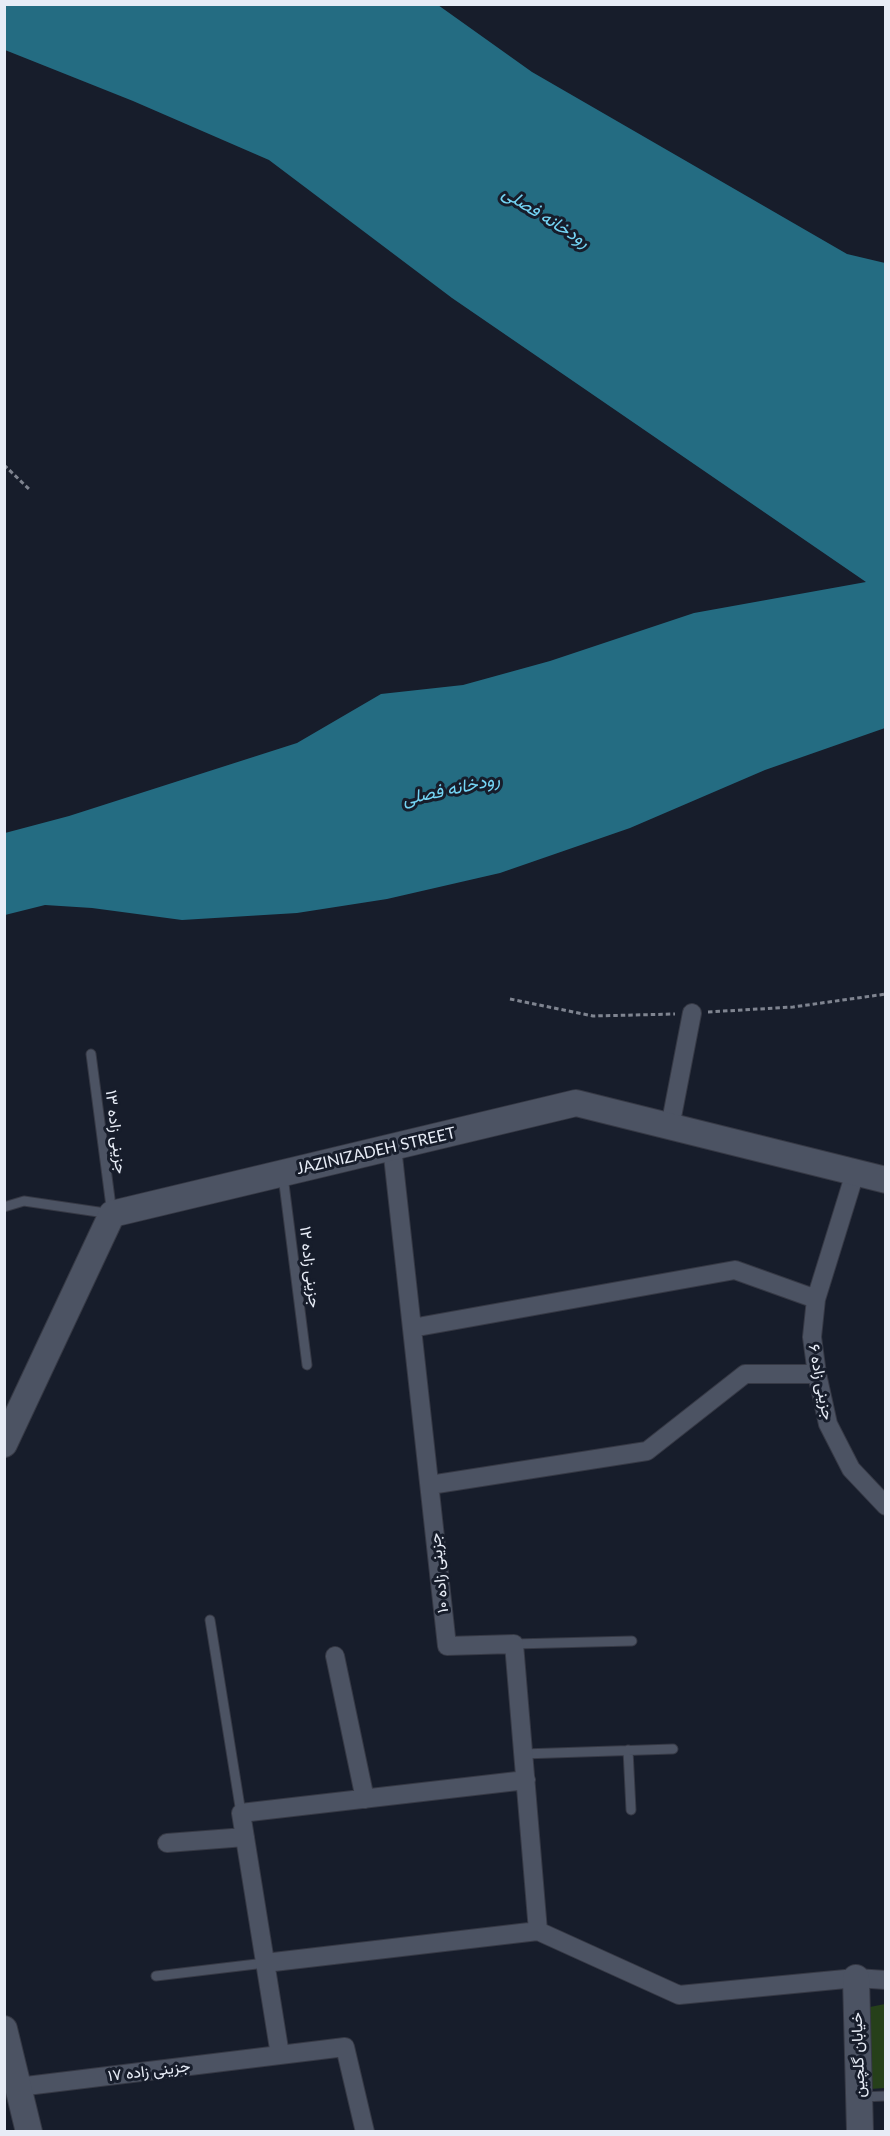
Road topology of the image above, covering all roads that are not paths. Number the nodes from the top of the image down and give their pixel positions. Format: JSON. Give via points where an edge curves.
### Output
{"nodes":[{"id":1,"x":693,"y":1013,"type":"dead end"},
{"id":2,"x":92,"y":1054,"type":"dead end"},
{"id":3,"x":670,"y":1127,"type":"junction"},
{"id":4,"x":392,"y":1147,"type":"junction"},
{"id":5,"x":283,"y":1173,"type":"junction"},
{"id":6,"x":855,"y":1173,"type":"junction"},
{"id":7,"x":885,"y":1180,"type":"edge"},
{"id":8,"x":4,"y":1207,"type":"edge"},
{"id":9,"x":112,"y":1214,"type":"junction"},
{"id":10,"x":816,"y":1299,"type":"junction"},
{"id":11,"x":412,"y":1328,"type":"junction"},
{"id":12,"x":308,"y":1365,"type":"dead end"},
{"id":13,"x":817,"y":1374,"type":"junction"},
{"id":14,"x":4,"y":1444,"type":"edge"},
{"id":15,"x":429,"y":1485,"type":"junction"},
{"id":16,"x":885,"y":1506,"type":"edge"},
{"id":17,"x":210,"y":1620,"type":"dead end"},
{"id":18,"x":632,"y":1641,"type":"dead end"},
{"id":19,"x":514,"y":1644,"type":"junction"},
{"id":20,"x":335,"y":1656,"type":"dead end"},
{"id":21,"x":673,"y":1749,"type":"dead end"},
{"id":22,"x":628,"y":1750,"type":"junction"},
{"id":23,"x":523,"y":1754,"type":"junction"},
{"id":24,"x":526,"y":1780,"type":"junction"},
{"id":25,"x":365,"y":1799,"type":"junction"},
{"id":26,"x":632,"y":1810,"type":"dead end"},
{"id":27,"x":241,"y":1813,"type":"junction"},
{"id":28,"x":245,"y":1837,"type":"junction"},
{"id":29,"x":167,"y":1843,"type":"dead end"},
{"id":30,"x":538,"y":1931,"type":"junction"},
{"id":31,"x":265,"y":1963,"type":"junction"},
{"id":32,"x":156,"y":1976,"type":"dead end"},
{"id":33,"x":856,"y":1978,"type":"junction"},
{"id":34,"x":885,"y":1980,"type":"edge"},
{"id":35,"x":4,"y":2029,"type":"edge"},
{"id":36,"x":280,"y":2055,"type":"junction"},
{"id":37,"x":18,"y":2086,"type":"junction"},
{"id":38,"x":885,"y":2096,"type":"edge"},
{"id":39,"x":860,"y":2097,"type":"junction"},
{"id":40,"x":29,"y":2132,"type":"edge"},
{"id":41,"x":365,"y":2132,"type":"edge"},
{"id":42,"x":860,"y":2132,"type":"edge"}],
"edges":[{"from":1,"to":3,"type":"street"},
{"from":2,"to":9,"type":"lane","name":"جزینی زاده ۱۳"},
{"from":3,"to":4,"type":"street","name":"JAZINIZADEH STREET","via":[[576,1103]]},
{"from":3,"to":6,"type":"street","name":"JAZINIZADEH STREET"},
{"from":4,"to":5,"type":"street","name":"JAZINIZADEH STREET"},
{"from":4,"to":11,"type":"street","name":"جزینی زاده ۱۰"},
{"from":5,"to":9,"type":"street","name":"JAZINIZADEH STREET"},
{"from":5,"to":12,"type":"lane","name":"جزینی زاده ۱۲"},
{"from":6,"to":7,"type":"street","name":"JAZINIZADEH STREET"},
{"from":6,"to":10,"type":"street","name":"جزینی زاده ۶"},
{"from":8,"to":9,"type":"lane","via":[[24,1201]]},
{"from":9,"to":14,"type":"street"},
{"from":10,"to":11,"type":"street","via":[[735,1270]]},
{"from":10,"to":13,"type":"street","name":"جزینی زاده ۶","via":[[812,1337]]},
{"from":11,"to":15,"type":"street","name":"جزینی زاده ۱۰"},
{"from":13,"to":15,"type":"street","via":[[745,1374],[647,1451]]},
{"from":13,"to":16,"type":"street","name":"جزینی زاده ۶","via":[[832,1433],[851,1469]]},
{"from":15,"to":19,"type":"street","name":"جزینی زاده ۱۰","via":[[447,1646]]},
{"from":17,"to":27,"type":"lane"},
{"from":18,"to":19,"type":"lane"},
{"from":19,"to":23,"type":"street"},
{"from":20,"to":25,"type":"street"},
{"from":21,"to":22,"type":"lane"},
{"from":22,"to":23,"type":"lane"},
{"from":22,"to":26,"type":"lane"},
{"from":23,"to":24,"type":"street"},
{"from":24,"to":25,"type":"street"},
{"from":24,"to":30,"type":"street"},
{"from":25,"to":27,"type":"street"},
{"from":27,"to":28,"type":"street"},
{"from":28,"to":29,"type":"street"},
{"from":28,"to":31,"type":"street"},
{"from":30,"to":31,"type":"street"},
{"from":30,"to":33,"type":"street","via":[[679,1995]]},
{"from":31,"to":32,"type":"lane"},
{"from":31,"to":36,"type":"street"},
{"from":33,"to":34,"type":"street"},
{"from":33,"to":39,"type":"street","name":"خیابان گلچین"},
{"from":35,"to":37,"type":"street"},
{"from":36,"to":37,"type":"street","name":"جزینی زاده ۱۷"},
{"from":36,"to":41,"type":"street","name":"جزینی زاده ۱۷","via":[[345,2047]]},
{"from":37,"to":40,"type":"street"},
{"from":38,"to":39,"type":"lane"},
{"from":39,"to":42,"type":"street","name":"خیابان گلچین"}]}
